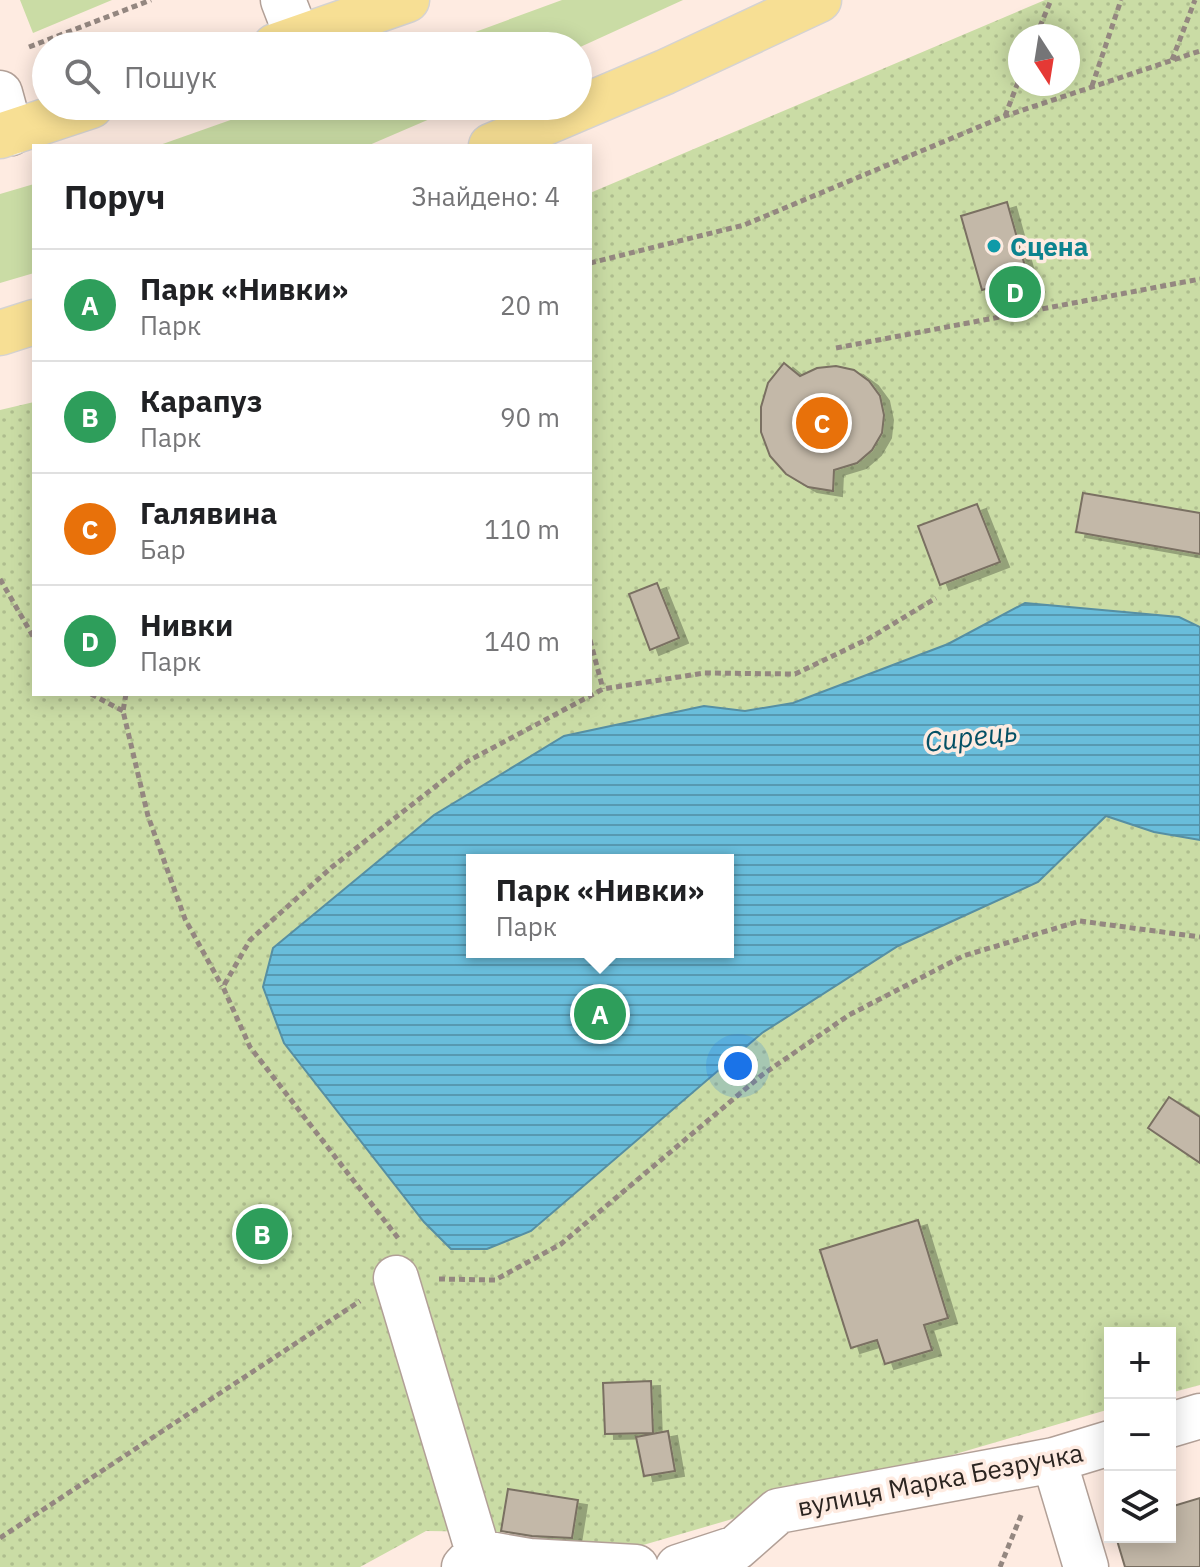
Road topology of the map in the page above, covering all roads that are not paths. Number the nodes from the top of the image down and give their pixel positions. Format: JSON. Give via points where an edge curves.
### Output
{"nodes":[{"id":1,"x":819,"y":0,"type":"edge"},
{"id":2,"x":381,"y":5,"type":"edge"},
{"id":3,"x":285,"y":28,"type":"edge"},
{"id":4,"x":592,"y":103,"type":"edge"},
{"id":5,"x":32,"y":116,"type":"edge"},
{"id":6,"x":552,"y":120,"type":"edge"},
{"id":7,"x":4,"y":121,"type":"edge"},
{"id":8,"x":496,"y":144,"type":"edge"},
{"id":9,"x":32,"y":323,"type":"edge"},
{"id":10,"x":0,"y":333,"type":"edge"},
{"id":11,"x":396,"y":1278,"type":"road end"},
{"id":12,"x":1200,"y":1416,"type":"edge"},
{"id":13,"x":1176,"y":1423,"type":"edge"},
{"id":14,"x":1104,"y":1445,"type":"edge"},
{"id":15,"x":1054,"y":1460,"type":"junction"},
{"id":16,"x":734,"y":1558,"type":"edge"},
{"id":17,"x":476,"y":1562,"type":"edge"},
{"id":18,"x":636,"y":1567,"type":"edge"},
{"id":19,"x":678,"y":1567,"type":"edge"},
{"id":20,"x":1086,"y":1567,"type":"edge"}],
"edges":[{"from":1,"to":4,"type":"main road"},
{"from":2,"to":3,"type":"main road"},
{"from":5,"to":7,"type":"main road"},
{"from":6,"to":8,"type":"main road"},
{"from":9,"to":10,"type":"main road"},
{"from":11,"to":17,"type":"street"},
{"from":12,"to":13,"type":"street"},
{"from":14,"to":15,"type":"street","name":"вулиця Марка Безручка"},
{"from":15,"to":16,"type":"street","name":"вулиця Марка Безручка","via":[[778,1511]]},
{"from":15,"to":20,"type":"street"},
{"from":16,"to":19,"type":"street"},
{"from":17,"to":18,"type":"street"}]}
